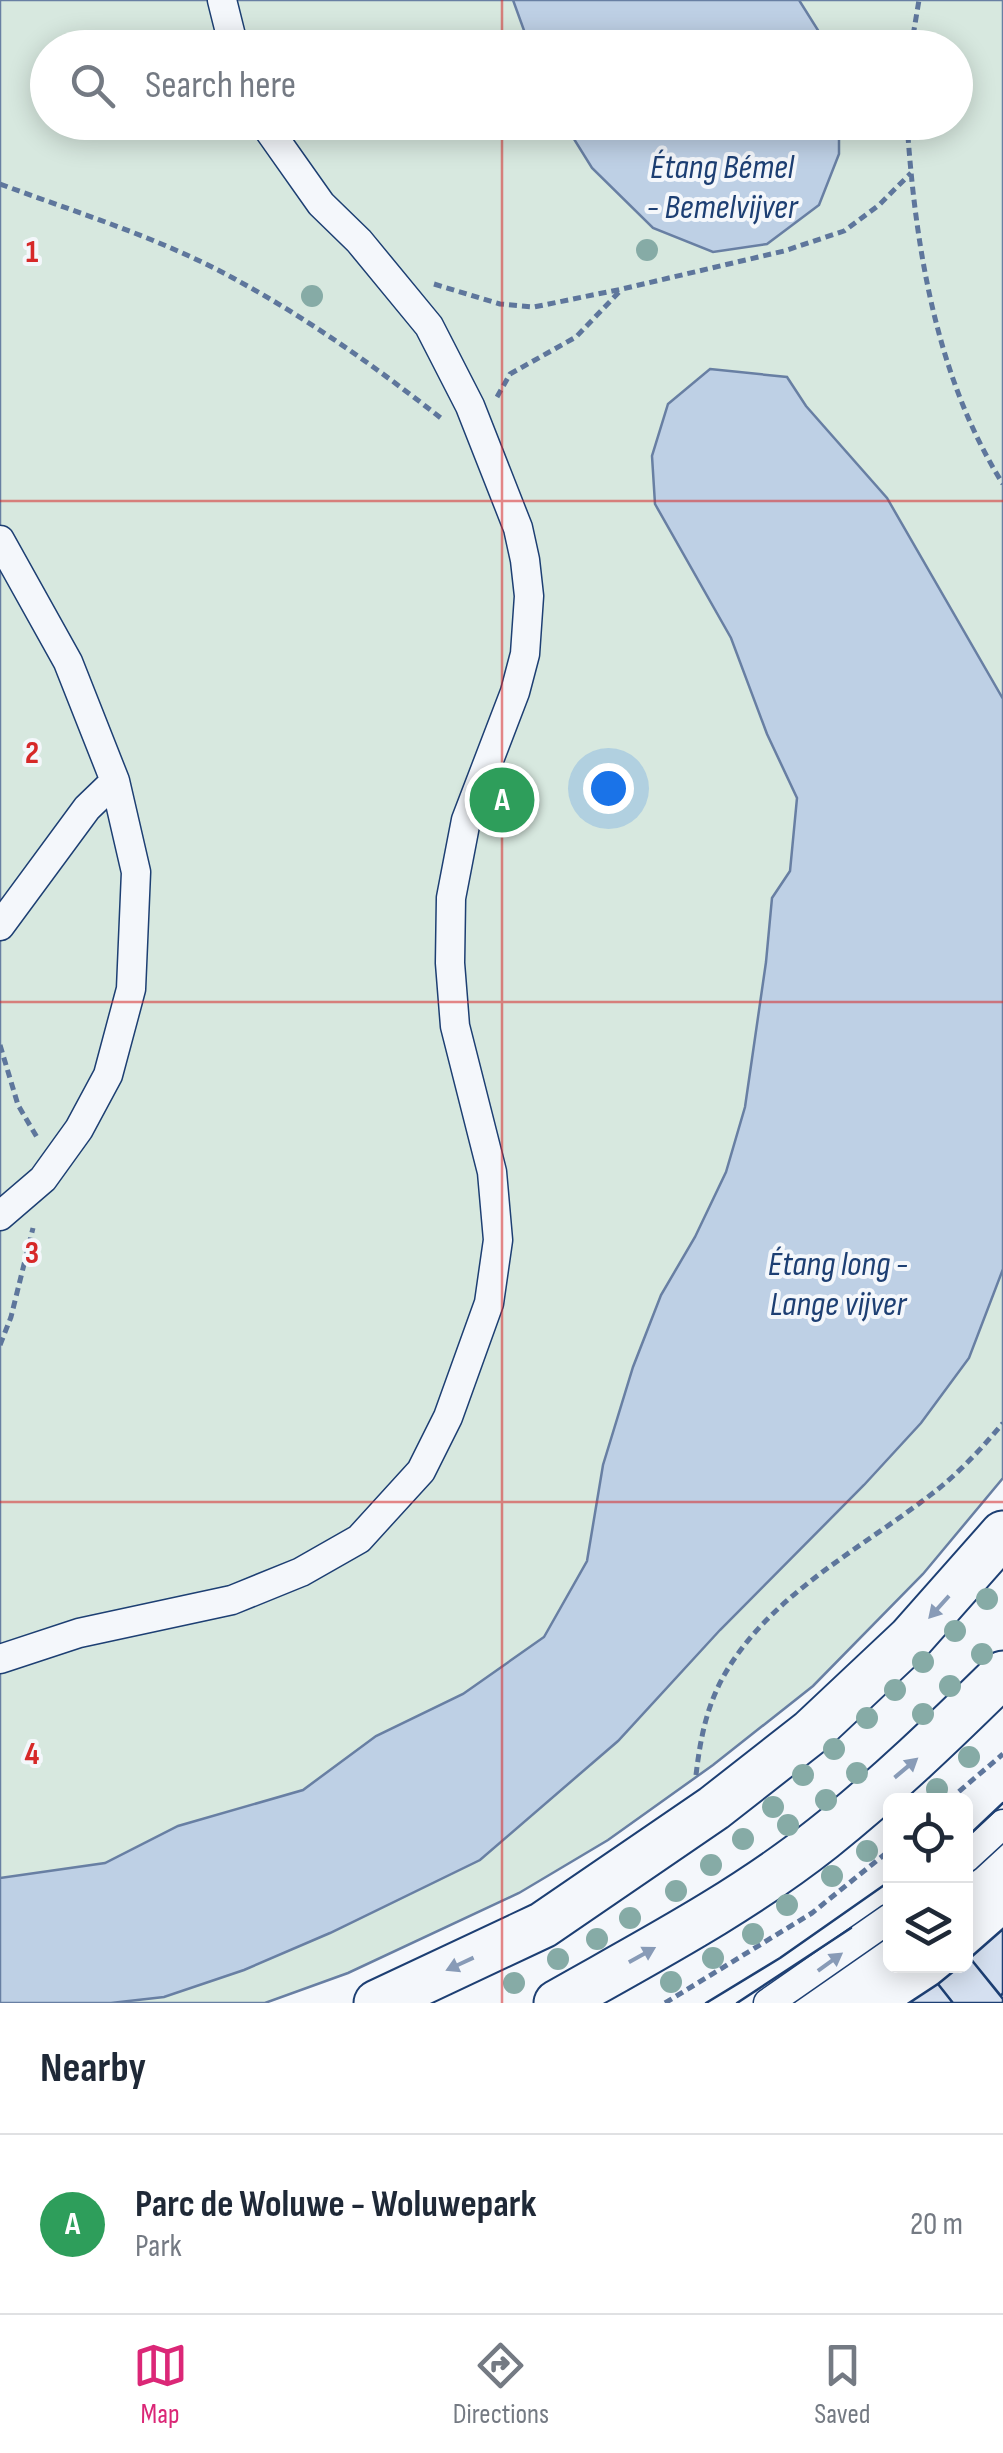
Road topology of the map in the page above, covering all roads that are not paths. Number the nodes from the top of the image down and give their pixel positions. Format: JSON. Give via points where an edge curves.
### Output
{"nodes":[{"id":1,"x":222,"y":0,"type":"edge"},
{"id":2,"x":230,"y":30,"type":"edge"},
{"id":3,"x":275,"y":140,"type":"edge"},
{"id":4,"x":0,"y":540,"type":"edge"},
{"id":5,"x":116,"y":782,"type":"junction"},
{"id":6,"x":0,"y":926,"type":"edge"},
{"id":7,"x":0,"y":1216,"type":"edge"},
{"id":8,"x":1003,"y":1534,"type":"edge"},
{"id":9,"x":0,"y":1659,"type":"edge"},
{"id":10,"x":1003,"y":1674,"type":"edge"},
{"id":11,"x":1003,"y":1824,"type":"edge"},
{"id":12,"x":973,"y":1852,"type":"edge"},
{"id":13,"x":883,"y":1923,"type":"edge"},
{"id":14,"x":377,"y":2003,"type":"edge"},
{"id":15,"x":557,"y":2003,"type":"edge"},
{"id":16,"x":768,"y":2003,"type":"edge"}],
"edges":[{"from":1,"to":2,"type":"street"},
{"from":3,"to":9,"type":"street","via":[[321,204],[429,326],[470,406],[518,528],[529,596],[525,654],[466,820],[451,898],[455,1026],[492,1172],[498,1240],[489,1303],[421,1471],[359,1539],[232,1600],[79,1633]]},
{"from":4,"to":5,"type":"street","via":[[68,662]]},
{"from":5,"to":6,"type":"street","via":[[87,808]]},
{"from":5,"to":7,"type":"street","via":[[136,872],[131,989],[108,1075],[79,1129],[50,1170]]},
{"from":8,"to":14,"type":"main road","one_way":true,"via":[[912,1638],[811,1732],[714,1808],[543,1926]]},
{"from":15,"to":10,"type":"main road","one_way":true,"via":[[696,1925],[820,1841]]},
{"from":11,"to":12,"type":"street"},
{"from":16,"to":13,"type":"street","one_way":true}]}
